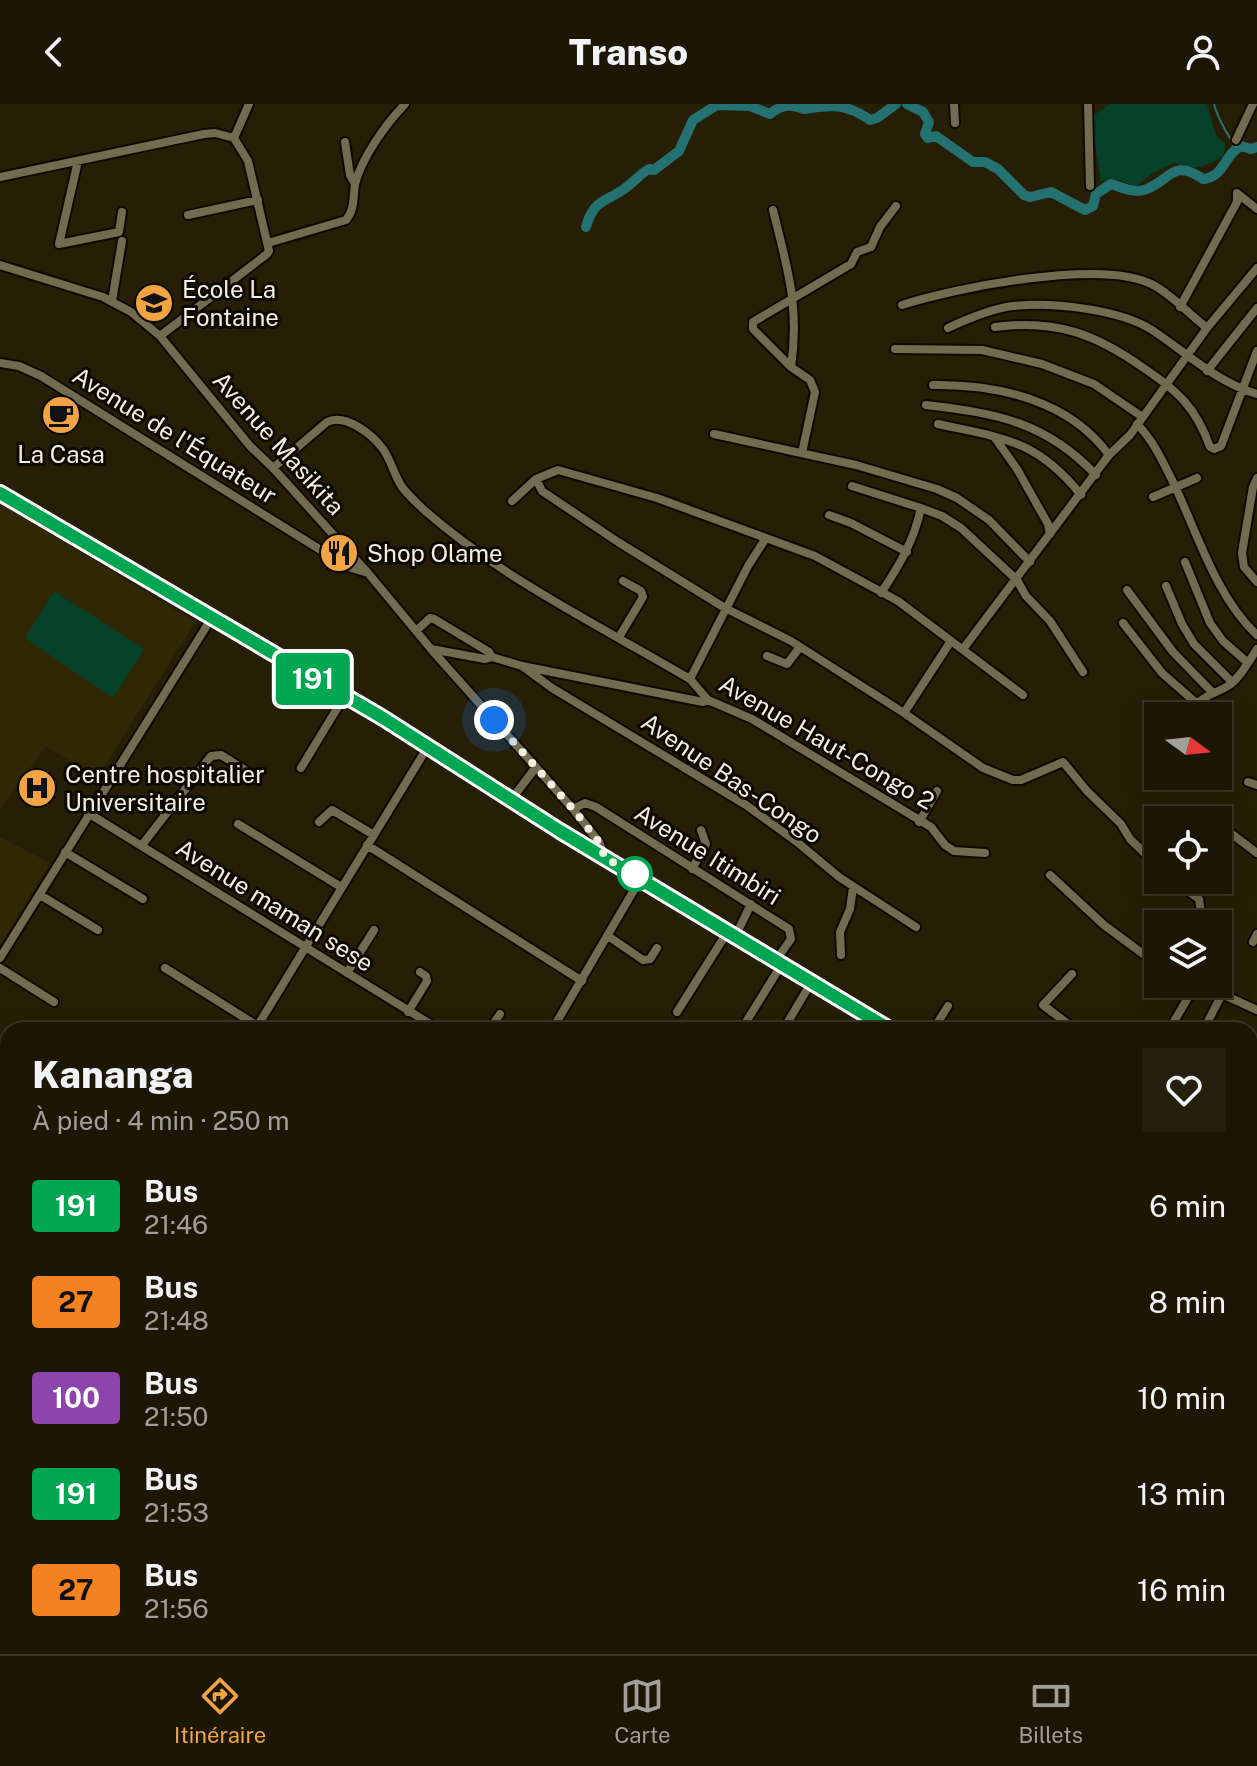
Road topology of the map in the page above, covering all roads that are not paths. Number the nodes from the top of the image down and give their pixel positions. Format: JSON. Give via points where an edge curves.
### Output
{"nodes":[{"id":1,"x":249,"y":104,"type":"edge"},
{"id":2,"x":405,"y":104,"type":"edge"},
{"id":3,"x":954,"y":104,"type":"edge"},
{"id":4,"x":1088,"y":104,"type":"edge"},
{"id":5,"x":1253,"y":104,"type":"edge"},
{"id":6,"x":955,"y":123,"type":"dead end"},
{"id":7,"x":234,"y":138,"type":"junction"},
{"id":8,"x":1236,"y":140,"type":"dead end"},
{"id":9,"x":345,"y":142,"type":"dead end"},
{"id":10,"x":78,"y":161,"type":"junction"},
{"id":11,"x":0,"y":177,"type":"edge"},
{"id":12,"x":355,"y":184,"type":"junction"},
{"id":13,"x":1090,"y":186,"type":"dead end"},
{"id":14,"x":258,"y":200,"type":"junction"},
{"id":15,"x":896,"y":206,"type":"dead end"},
{"id":16,"x":1257,"y":209,"type":"edge"},
{"id":17,"x":773,"y":210,"type":"dead end"},
{"id":18,"x":122,"y":212,"type":"dead end"},
{"id":19,"x":188,"y":215,"type":"dead end"},
{"id":20,"x":122,"y":241,"type":"dead end"},
{"id":21,"x":268,"y":243,"type":"junction"},
{"id":22,"x":0,"y":265,"type":"edge"},
{"id":23,"x":1257,"y":268,"type":"edge"},
{"id":24,"x":794,"y":295,"type":"junction"},
{"id":25,"x":112,"y":301,"type":"junction"},
{"id":26,"x":902,"y":305,"type":"dead end"},
{"id":27,"x":1180,"y":307,"type":"junction"},
{"id":28,"x":1257,"y":308,"type":"edge"},
{"id":29,"x":995,"y":327,"type":"dead end"},
{"id":30,"x":948,"y":328,"type":"dead end"},
{"id":31,"x":1207,"y":328,"type":"junction"},
{"id":32,"x":160,"y":336,"type":"junction"},
{"id":33,"x":895,"y":349,"type":"dead end"},
{"id":34,"x":1257,"y":351,"type":"edge"},
{"id":35,"x":1186,"y":356,"type":"junction"},
{"id":36,"x":0,"y":363,"type":"edge"},
{"id":37,"x":791,"y":367,"type":"junction"},
{"id":38,"x":1207,"y":371,"type":"junction"},
{"id":39,"x":1165,"y":383,"type":"junction"},
{"id":40,"x":933,"y":385,"type":"dead end"},
{"id":41,"x":1241,"y":389,"type":"junction"},
{"id":42,"x":1257,"y":394,"type":"edge"},
{"id":43,"x":926,"y":405,"type":"dead end"},
{"id":44,"x":1139,"y":420,"type":"junction"},
{"id":45,"x":938,"y":424,"type":"dead end"},
{"id":46,"x":714,"y":434,"type":"dead end"},
{"id":47,"x":994,"y":437,"type":"junction"},
{"id":48,"x":802,"y":453,"type":"junction"},
{"id":49,"x":1109,"y":455,"type":"junction"},
{"id":50,"x":273,"y":468,"type":"junction"},
{"id":51,"x":1096,"y":475,"type":"junction"},
{"id":52,"x":1197,"y":478,"type":"dead end"},
{"id":53,"x":536,"y":479,"type":"junction"},
{"id":54,"x":1256,"y":484,"type":"edge"},
{"id":55,"x":852,"y":486,"type":"dead end"},
{"id":56,"x":1176,"y":488,"type":"junction"},
{"id":57,"x":0,"y":493,"type":"edge"},
{"id":58,"x":1081,"y":495,"type":"junction"},
{"id":59,"x":1153,"y":497,"type":"dead end"},
{"id":60,"x":512,"y":501,"type":"dead end"},
{"id":61,"x":921,"y":508,"type":"junction"},
{"id":62,"x":829,"y":515,"type":"dead end"},
{"id":63,"x":1050,"y":534,"type":"junction"},
{"id":64,"x":766,"y":538,"type":"junction"},
{"id":65,"x":907,"y":552,"type":"junction"},
{"id":66,"x":1030,"y":562,"type":"junction"},
{"id":67,"x":1185,"y":562,"type":"dead end"},
{"id":68,"x":368,"y":573,"type":"junction"},
{"id":69,"x":1017,"y":580,"type":"junction"},
{"id":70,"x":623,"y":581,"type":"dead end"},
{"id":71,"x":1257,"y":582,"type":"edge"},
{"id":72,"x":1166,"y":586,"type":"dead end"},
{"id":73,"x":1127,"y":590,"type":"dead end"},
{"id":74,"x":881,"y":593,"type":"junction"},
{"id":75,"x":728,"y":609,"type":"junction"},
{"id":76,"x":211,"y":619,"type":"junction"},
{"id":77,"x":1123,"y":623,"type":"dead end"},
{"id":78,"x":416,"y":631,"type":"junction"},
{"id":79,"x":1257,"y":635,"type":"edge"},
{"id":80,"x":619,"y":637,"type":"junction"},
{"id":81,"x":951,"y":641,"type":"junction"},
{"id":82,"x":800,"y":647,"type":"junction"},
{"id":83,"x":431,"y":649,"type":"junction"},
{"id":84,"x":963,"y":649,"type":"junction"},
{"id":85,"x":1257,"y":649,"type":"edge"},
{"id":86,"x":767,"y":656,"type":"dead end"},
{"id":87,"x":492,"y":657,"type":"junction"},
{"id":88,"x":1248,"y":663,"type":"junction"},
{"id":89,"x":522,"y":666,"type":"junction"},
{"id":90,"x":1083,"y":672,"type":"dead end"},
{"id":91,"x":690,"y":679,"type":"junction"},
{"id":92,"x":1232,"y":682,"type":"junction"},
{"id":93,"x":1211,"y":691,"type":"junction"},
{"id":94,"x":1023,"y":695,"type":"dead end"},
{"id":95,"x":344,"y":697,"type":"junction"},
{"id":96,"x":708,"y":700,"type":"junction"},
{"id":97,"x":904,"y":713,"type":"junction"},
{"id":98,"x":427,"y":748,"type":"junction"},
{"id":99,"x":536,"y":767,"type":"junction"},
{"id":100,"x":301,"y":768,"type":"dead end"},
{"id":101,"x":255,"y":776,"type":"dead end"},
{"id":102,"x":937,"y":791,"type":"dead end"},
{"id":103,"x":511,"y":800,"type":"junction"},
{"id":104,"x":573,"y":809,"type":"junction"},
{"id":105,"x":88,"y":813,"type":"junction"},
{"id":106,"x":319,"y":822,"type":"dead end"},
{"id":107,"x":919,"y":822,"type":"junction"},
{"id":108,"x":238,"y":824,"type":"dead end"},
{"id":109,"x":701,"y":830,"type":"dead end"},
{"id":110,"x":1232,"y":834,"type":"edge"},
{"id":111,"x":374,"y":835,"type":"junction"},
{"id":112,"x":142,"y":845,"type":"junction"},
{"id":113,"x":367,"y":845,"type":"junction"},
{"id":114,"x":65,"y":852,"type":"junction"},
{"id":115,"x":1144,"y":852,"type":"edge"},
{"id":116,"x":985,"y":853,"type":"dead end"},
{"id":117,"x":1257,"y":853,"type":"edge"},
{"id":118,"x":605,"y":858,"type":"junction"},
{"id":119,"x":692,"y":869,"type":"junction"},
{"id":120,"x":1050,"y":875,"type":"dead end"},
{"id":121,"x":641,"y":878,"type":"junction"},
{"id":122,"x":341,"y":887,"type":"junction"},
{"id":123,"x":853,"y":887,"type":"junction"},
{"id":124,"x":40,"y":895,"type":"junction"},
{"id":125,"x":143,"y":899,"type":"dead end"},
{"id":126,"x":751,"y":904,"type":"junction"},
{"id":127,"x":916,"y":927,"type":"dead end"},
{"id":128,"x":98,"y":930,"type":"dead end"},
{"id":129,"x":374,"y":930,"type":"dead end"},
{"id":130,"x":732,"y":933,"type":"junction"},
{"id":131,"x":608,"y":936,"type":"junction"},
{"id":132,"x":305,"y":947,"type":"junction"},
{"id":133,"x":657,"y":948,"type":"dead end"},
{"id":134,"x":841,"y":955,"type":"dead end"},
{"id":135,"x":1144,"y":955,"type":"edge"},
{"id":136,"x":0,"y":958,"type":"edge"},
{"id":137,"x":779,"y":962,"type":"junction"},
{"id":138,"x":0,"y":968,"type":"edge"},
{"id":139,"x":165,"y":968,"type":"dead end"},
{"id":140,"x":420,"y":972,"type":"dead end"},
{"id":141,"x":347,"y":973,"type":"junction"},
{"id":142,"x":1072,"y":974,"type":"dead end"},
{"id":143,"x":582,"y":981,"type":"junction"},
{"id":144,"x":811,"y":983,"type":"junction"},
{"id":145,"x":1189,"y":998,"type":"edge"},
{"id":146,"x":1220,"y":998,"type":"edge"},
{"id":147,"x":1231,"y":998,"type":"edge"},
{"id":148,"x":54,"y":1002,"type":"dead end"},
{"id":149,"x":948,"y":1006,"type":"dead end"},
{"id":150,"x":1257,"y":1010,"type":"edge"},
{"id":151,"x":408,"y":1012,"type":"junction"},
{"id":152,"x":677,"y":1012,"type":"dead end"},
{"id":153,"x":500,"y":1014,"type":"dead end"},
{"id":154,"x":869,"y":1017,"type":"junction"},
{"id":155,"x":248,"y":1022,"type":"edge"},
{"id":156,"x":263,"y":1022,"type":"edge"},
{"id":157,"x":426,"y":1022,"type":"edge"},
{"id":158,"x":494,"y":1022,"type":"edge"},
{"id":159,"x":557,"y":1022,"type":"edge"},
{"id":160,"x":745,"y":1022,"type":"edge"},
{"id":161,"x":788,"y":1022,"type":"edge"},
{"id":162,"x":866,"y":1022,"type":"edge"},
{"id":163,"x":877,"y":1022,"type":"edge"},
{"id":164,"x":938,"y":1022,"type":"edge"},
{"id":165,"x":1065,"y":1022,"type":"edge"},
{"id":166,"x":1174,"y":1022,"type":"edge"},
{"id":167,"x":1208,"y":1022,"type":"edge"}],
"edges":[{"from":1,"to":7,"type":"street"},
{"from":2,"to":12,"type":"street","via":[[380,132]]},
{"from":3,"to":6,"type":"street"},
{"from":4,"to":13,"type":"street"},
{"from":5,"to":8,"type":"street"},
{"from":7,"to":10,"type":"street","via":[[204,134]]},
{"from":7,"to":14,"type":"street","via":[[248,161]]},
{"from":9,"to":12,"type":"street"},
{"from":10,"to":11,"type":"street"},
{"from":10,"to":18,"type":"street","via":[[59,244],[119,232]]},
{"from":12,"to":21,"type":"street","via":[[346,220]]},
{"from":14,"to":19,"type":"street"},
{"from":14,"to":21,"type":"street"},
{"from":15,"to":24,"type":"street","via":[[871,247]]},
{"from":16,"to":27,"type":"street","via":[[1237,193],[1237,202]]},
{"from":17,"to":24,"type":"street"},
{"from":20,"to":25,"type":"street"},
{"from":21,"to":32,"type":"street","via":[[267,254]]},
{"from":22,"to":25,"type":"street","name":"Avenue Masikita"},
{"from":23,"to":31,"type":"street"},
{"from":24,"to":37,"type":"street"},
{"from":24,"to":37,"type":"street","via":[[752,324]]},
{"from":25,"to":32,"type":"street","name":"Avenue Masikita"},
{"from":26,"to":27,"type":"street","via":[[1019,280],[1103,276],[1139,279]]},
{"from":27,"to":31,"type":"street"},
{"from":28,"to":38,"type":"street"},
{"from":29,"to":39,"type":"street","via":[[1037,324],[1075,331],[1115,348]]},
{"from":30,"to":35,"type":"street","via":[[1015,306],[1105,312],[1138,323]]},
{"from":31,"to":35,"type":"street"},
{"from":32,"to":50,"type":"street","name":"Avenue Masikita"},
{"from":33,"to":44,"type":"street","via":[[982,350],[1059,368],[1094,384]]},
{"from":34,"to":41,"type":"street"},
{"from":35,"to":38,"type":"street"},
{"from":35,"to":39,"type":"street"},
{"from":36,"to":68,"type":"street","name":"Avenue de l'Équateur","via":[[41,376],[348,567]]},
{"from":37,"to":48,"type":"street","via":[[810,380],[815,392]]},
{"from":38,"to":41,"type":"street"},
{"from":39,"to":41,"type":"street","via":[[1192,409],[1214,449],[1221,446]]},
{"from":39,"to":44,"type":"street"},
{"from":40,"to":49,"type":"street","via":[[979,387],[1045,404],[1075,422]]},
{"from":41,"to":42,"type":"street"},
{"from":43,"to":51,"type":"street","via":[[978,411],[1033,427],[1056,439]]},
{"from":44,"to":49,"type":"street"},
{"from":44,"to":56,"type":"street"},
{"from":45,"to":47,"type":"street"},
{"from":46,"to":48,"type":"street"},
{"from":47,"to":58,"type":"street","via":[[1048,459]]},
{"from":47,"to":63,"type":"street"},
{"from":48,"to":66,"type":"street","via":[[901,477],[957,498],[989,520]]},
{"from":49,"to":51,"type":"street"},
{"from":50,"to":68,"type":"street","name":"Avenue Masikita"},
{"from":50,"to":80,"type":"street","name":"Avenue Haut-Congo 2","via":[[334,418],[355,426],[384,451],[411,497],[468,546]]},
{"from":51,"to":58,"type":"street"},
{"from":52,"to":56,"type":"street"},
{"from":53,"to":60,"type":"street"},
{"from":53,"to":64,"type":"street","via":[[565,471]]},
{"from":53,"to":75,"type":"street","via":[[542,491],[574,514]]},
{"from":54,"to":71,"type":"street","via":[[1242,553],[1248,575]]},
{"from":55,"to":61,"type":"street"},
{"from":56,"to":59,"type":"street"},
{"from":56,"to":79,"type":"street","via":[[1232,608]]},
{"from":57,"to":76,"type":"main road"},
{"from":58,"to":63,"type":"street"},
{"from":61,"to":65,"type":"street"},
{"from":61,"to":69,"type":"street","via":[[961,528]]},
{"from":62,"to":65,"type":"street"},
{"from":63,"to":66,"type":"street"},
{"from":64,"to":74,"type":"street","via":[[815,556]]},
{"from":64,"to":75,"type":"street","name":"Avenue Haut-Congo 2"},
{"from":65,"to":74,"type":"street"},
{"from":66,"to":69,"type":"street"},
{"from":67,"to":88,"type":"street","via":[[1210,623]]},
{"from":68,"to":78,"type":"street","name":"Avenue Masikita"},
{"from":69,"to":84,"type":"street"},
{"from":69,"to":90,"type":"street"},
{"from":70,"to":80,"type":"street","via":[[643,597]]},
{"from":72,"to":92,"type":"street","via":[[1194,644]]},
{"from":73,"to":93,"type":"street","via":[[1173,652]]},
{"from":74,"to":81,"type":"street"},
{"from":75,"to":82,"type":"street"},
{"from":75,"to":91,"type":"street","name":"Avenue Haut-Congo 2"},
{"from":76,"to":95,"type":"main road"},
{"from":76,"to":105,"type":"street"},
{"from":77,"to":93,"type":"street","via":[[1191,700],[1199,702]]},
{"from":78,"to":83,"type":"street","name":"Avenue Masikita"},
{"from":78,"to":87,"type":"street","via":[[434,619]]},
{"from":80,"to":91,"type":"street","name":"Avenue Haut-Congo 2"},
{"from":81,"to":84,"type":"street"},
{"from":81,"to":97,"type":"street"},
{"from":82,"to":86,"type":"street","via":[[787,664]]},
{"from":82,"to":97,"type":"street"},
{"from":83,"to":87,"type":"street"},
{"from":83,"to":99,"type":"street","name":"Avenue Masikita"},
{"from":84,"to":94,"type":"street"},
{"from":85,"to":88,"type":"street"},
{"from":87,"to":89,"type":"street"},
{"from":88,"to":92,"type":"street"},
{"from":89,"to":96,"type":"street"},
{"from":89,"to":123,"type":"street","name":"Avenue Bas-Congo","via":[[746,805]]},
{"from":91,"to":96,"type":"street","name":"Avenue Haut-Congo 2"},
{"from":92,"to":93,"type":"street"},
{"from":95,"to":98,"type":"main road"},
{"from":95,"to":100,"type":"street"},
{"from":96,"to":107,"type":"street","name":"Avenue Haut-Congo 2","via":[[752,719]]},
{"from":97,"to":115,"type":"street","via":[[983,768],[1013,780],[1063,762]]},
{"from":98,"to":103,"type":"main road"},
{"from":98,"to":111,"type":"street"},
{"from":99,"to":103,"type":"street"},
{"from":99,"to":104,"type":"street","name":"Avenue Masikita"},
{"from":101,"to":112,"type":"street","via":[[221,755],[211,756]]},
{"from":102,"to":107,"type":"street"},
{"from":103,"to":118,"type":"main road"},
{"from":104,"to":118,"type":"street","name":"Avenue Masikita"},
{"from":104,"to":119,"type":"street","name":"Avenue Itimbiri","via":[[585,803],[596,807]]},
{"from":105,"to":112,"type":"street","name":"Avenue maman sese"},
{"from":105,"to":114,"type":"street"},
{"from":106,"to":111,"type":"street","via":[[332,810]]},
{"from":107,"to":116,"type":"street","name":"Avenue Haut-Congo 2","via":[[954,851]]},
{"from":108,"to":122,"type":"street"},
{"from":109,"to":119,"type":"street","via":[[706,844]]},
{"from":110,"to":117,"type":"street"},
{"from":111,"to":113,"type":"street"},
{"from":112,"to":132,"type":"street","name":"Avenue maman sese"},
{"from":113,"to":122,"type":"street"},
{"from":113,"to":143,"type":"street"},
{"from":114,"to":124,"type":"street"},
{"from":114,"to":125,"type":"street"},
{"from":118,"to":121,"type":"main road"},
{"from":119,"to":126,"type":"street","name":"Avenue Itimbiri"},
{"from":120,"to":135,"type":"street"},
{"from":121,"to":130,"type":"main road"},
{"from":121,"to":131,"type":"street"},
{"from":122,"to":132,"type":"street"},
{"from":123,"to":127,"type":"street","name":"Avenue Bas-Congo"},
{"from":123,"to":134,"type":"street","via":[[840,932]]},
{"from":124,"to":128,"type":"street"},
{"from":124,"to":136,"type":"street"},
{"from":126,"to":130,"type":"street"},
{"from":126,"to":137,"type":"street","name":"Avenue Itimbiri","via":[[789,929],[791,939]]},
{"from":129,"to":141,"type":"street"},
{"from":130,"to":137,"type":"main road"},
{"from":130,"to":152,"type":"street"},
{"from":131,"to":133,"type":"street","via":[[643,960]]},
{"from":131,"to":143,"type":"street"},
{"from":132,"to":141,"type":"street","name":"Avenue maman sese"},
{"from":132,"to":156,"type":"street"},
{"from":137,"to":144,"type":"main road"},
{"from":137,"to":160,"type":"street"},
{"from":138,"to":148,"type":"street"},
{"from":139,"to":155,"type":"street"},
{"from":140,"to":151,"type":"street","via":[[427,981]]},
{"from":141,"to":151,"type":"street","name":"Avenue maman sese"},
{"from":142,"to":165,"type":"street","via":[[1043,1005]]},
{"from":143,"to":159,"type":"street"},
{"from":144,"to":154,"type":"main road"},
{"from":144,"to":161,"type":"street"},
{"from":145,"to":166,"type":"street"},
{"from":146,"to":167,"type":"street"},
{"from":147,"to":150,"type":"street"},
{"from":149,"to":164,"type":"street"},
{"from":151,"to":157,"type":"street","name":"Avenue maman sese"},
{"from":153,"to":158,"type":"street"},
{"from":154,"to":162,"type":"street"},
{"from":154,"to":163,"type":"main road"}]}
